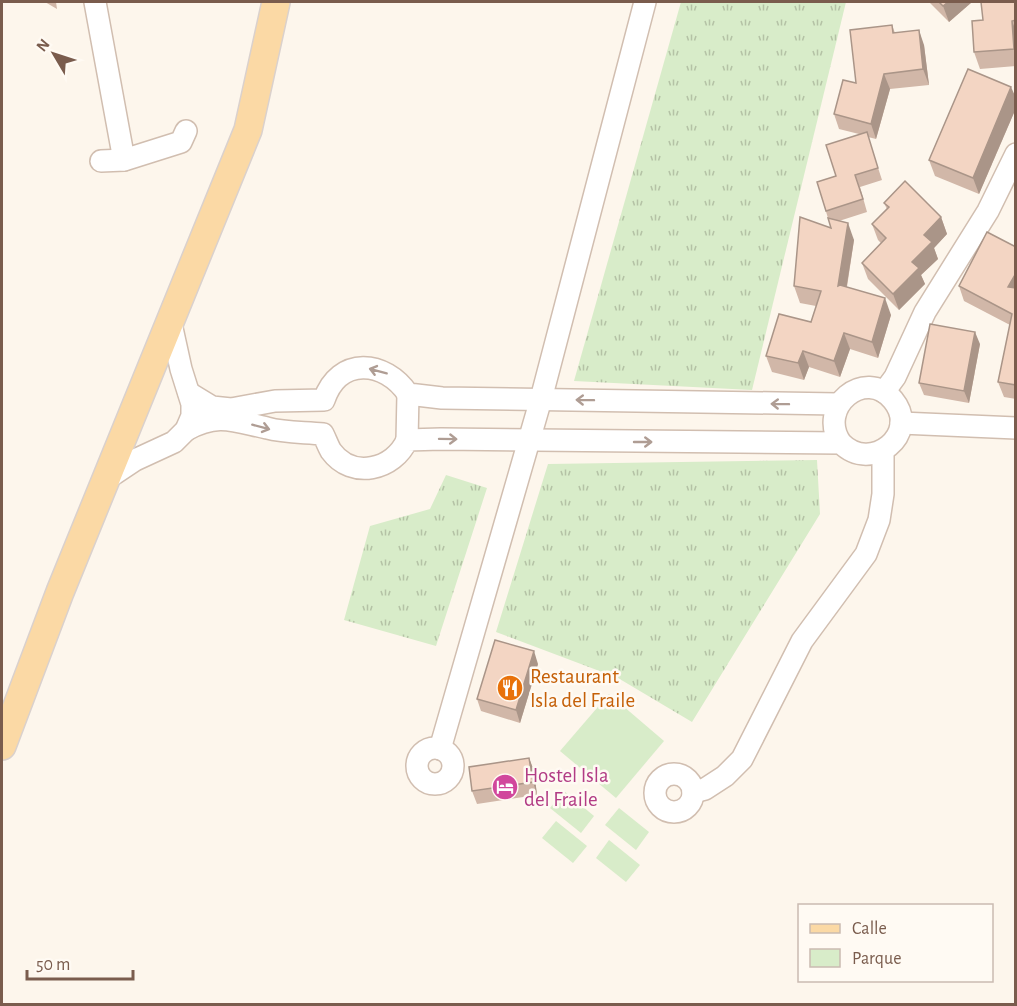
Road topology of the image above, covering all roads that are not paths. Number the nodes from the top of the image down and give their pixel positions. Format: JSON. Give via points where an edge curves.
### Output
{"nodes":[{"id":1,"x":95,"y":2,"type":"edge"},
{"id":2,"x":268,"y":2,"type":"edge"},
{"id":3,"x":276,"y":2,"type":"edge"},
{"id":4,"x":645,"y":2,"type":"edge"},
{"id":5,"x":269,"y":32,"type":"junction"},
{"id":6,"x":186,"y":131,"type":"dead end"},
{"id":7,"x":1016,"y":154,"type":"edge"},
{"id":8,"x":124,"y":160,"type":"junction"},
{"id":9,"x":101,"y":161,"type":"dead end"},
{"id":10,"x":170,"y":319,"type":"junction"},
{"id":11,"x":152,"y":365,"type":"junction"},
{"id":12,"x":187,"y":388,"type":"junction"},
{"id":13,"x":884,"y":392,"type":"junction"},
{"id":14,"x":408,"y":394,"type":"junction"},
{"id":15,"x":541,"y":399,"type":"junction"},
{"id":16,"x":324,"y":400,"type":"junction"},
{"id":17,"x":838,"y":404,"type":"junction"},
{"id":18,"x":901,"y":423,"type":"junction"},
{"id":19,"x":1016,"y":428,"type":"edge"},
{"id":20,"x":186,"y":430,"type":"junction"},
{"id":21,"x":323,"y":434,"type":"junction"},
{"id":22,"x":407,"y":440,"type":"junction"},
{"id":23,"x":529,"y":441,"type":"junction"},
{"id":24,"x":841,"y":443,"type":"junction"},
{"id":25,"x":120,"y":444,"type":"junction"},
{"id":26,"x":883,"y":451,"type":"junction"},
{"id":27,"x":155,"y":452,"type":"junction"},
{"id":28,"x":108,"y":478,"type":"junction"},
{"id":29,"x":2,"y":746,"type":"edge"},
{"id":30,"x":440,"y":748,"type":"dead end"},
{"id":31,"x":693,"y":792,"type":"dead end"}],
"edges":[{"from":1,"to":8,"type":"street"},
{"from":2,"to":5,"type":"street"},
{"from":3,"to":5,"type":"main road"},
{"from":4,"to":15,"type":"street"},
{"from":5,"to":10,"type":"main road","via":[[248,130]]},
{"from":6,"to":8,"type":"street","via":[[181,142]]},
{"from":7,"to":13,"type":"street","via":[[988,211],[925,312]]},
{"from":8,"to":9,"type":"street"},
{"from":10,"to":11,"type":"main road"},
{"from":10,"to":12,"type":"street"},
{"from":11,"to":12,"type":"street","via":[[174,374]]},
{"from":11,"to":25,"type":"main road"},
{"from":12,"to":16,"type":"street","via":[[212,407]]},
{"from":12,"to":20,"type":"street","via":[[192,416]]},
{"from":13,"to":17,"type":"street","via":[[860,388]]},
{"from":13,"to":18,"type":"street","via":[[897,405]]},
{"from":14,"to":15,"type":"street"},
{"from":14,"to":16,"type":"street","one_way":true,"via":[[390,374],[365,368],[337,377]]},
{"from":14,"to":22,"type":"street"},
{"from":17,"to":15,"type":"street","one_way":true},
{"from":15,"to":23,"type":"street"},
{"from":16,"to":21,"type":"street"},
{"from":17,"to":24,"type":"street","via":[[834,423]]},
{"from":18,"to":19,"type":"street"},
{"from":18,"to":26,"type":"street","via":[[894,442]]},
{"from":20,"to":21,"type":"street","one_way":true,"via":[[199,422],[234,419],[269,429]]},
{"from":20,"to":27,"type":"street"},
{"from":21,"to":22,"type":"street","via":[[332,452],[348,465],[370,468],[386,465]]},
{"from":22,"to":23,"type":"street","one_way":true},
{"from":23,"to":24,"type":"street","one_way":true},
{"from":23,"to":30,"type":"street"},
{"from":24,"to":26,"type":"street","via":[[859,454]]},
{"from":25,"to":27,"type":"street"},
{"from":25,"to":28,"type":"main road"},
{"from":26,"to":31,"type":"street","via":[[879,520],[866,554],[802,641],[742,759],[725,776]]},
{"from":27,"to":28,"type":"street"},
{"from":28,"to":29,"type":"main road"}]}
